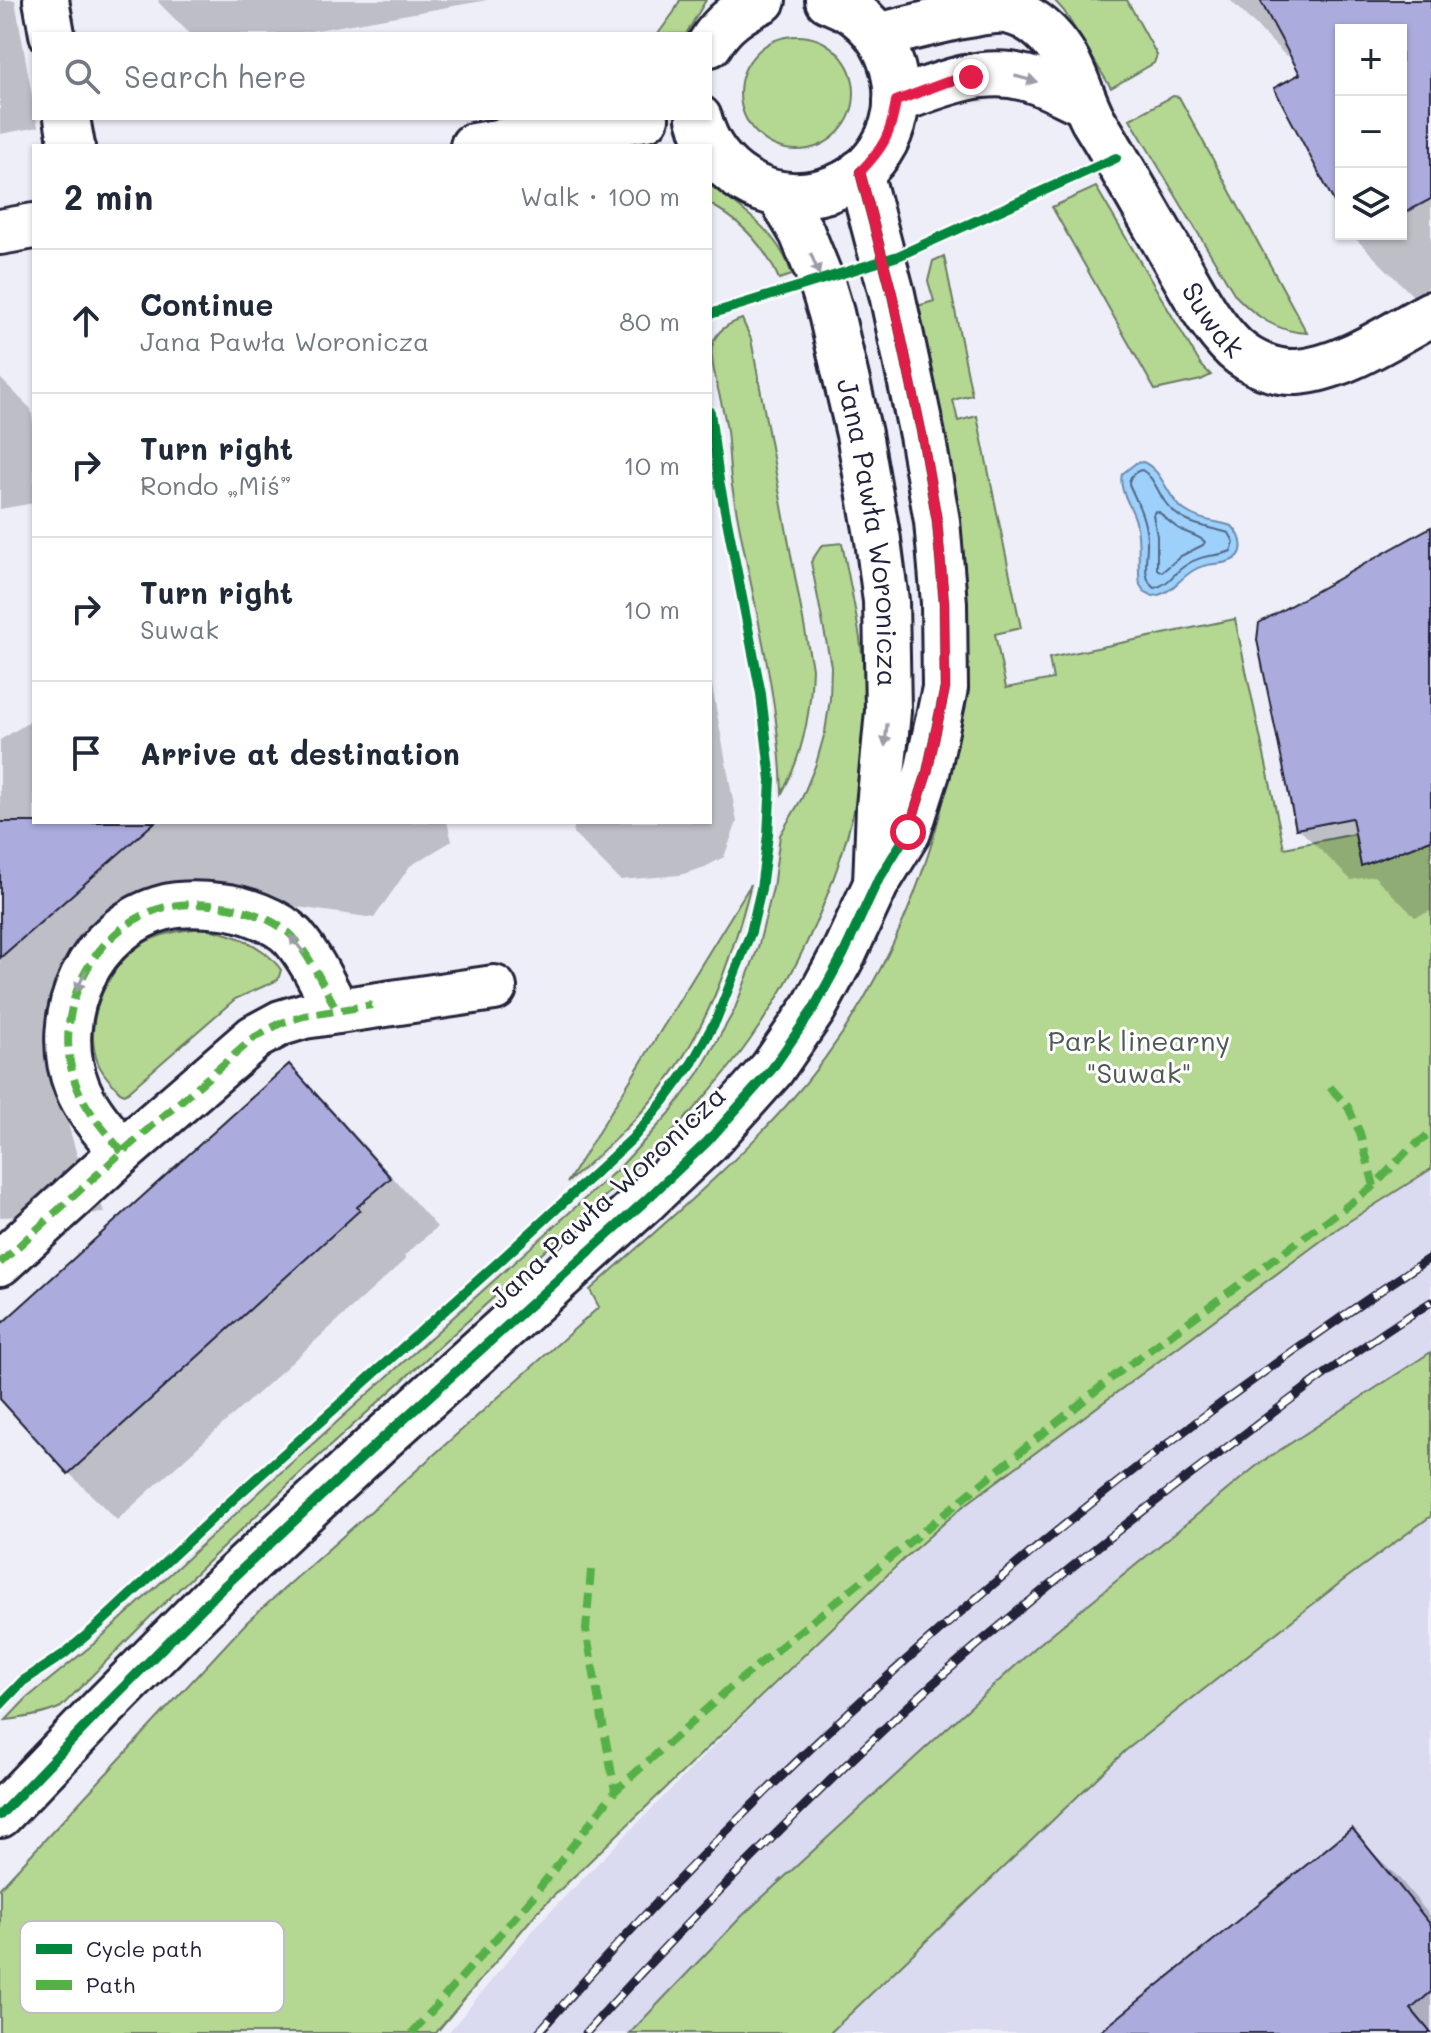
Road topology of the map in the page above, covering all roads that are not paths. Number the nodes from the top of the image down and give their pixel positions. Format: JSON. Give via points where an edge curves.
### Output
{"nodes":[{"id":1,"x":46,"y":0,"type":"edge"},
{"id":2,"x":828,"y":0,"type":"edge"},
{"id":3,"x":747,"y":4,"type":"edge"},
{"id":4,"x":52,"y":32,"type":"edge"},
{"id":5,"x":878,"y":36,"type":"junction"},
{"id":6,"x":712,"y":41,"type":"edge"},
{"id":7,"x":896,"y":101,"type":"junction"},
{"id":8,"x":1084,"y":103,"type":"junction"},
{"id":9,"x":67,"y":120,"type":"edge"},
{"id":10,"x":634,"y":120,"type":"edge"},
{"id":11,"x":700,"y":120,"type":"edge"},
{"id":12,"x":72,"y":144,"type":"edge"},
{"id":13,"x":485,"y":144,"type":"edge"},
{"id":14,"x":709,"y":144,"type":"edge"},
{"id":15,"x":712,"y":149,"type":"edge"},
{"id":16,"x":860,"y":172,"type":"junction"},
{"id":17,"x":779,"y":194,"type":"junction"},
{"id":18,"x":32,"y":226,"type":"edge"},
{"id":19,"x":0,"y":232,"type":"edge"},
{"id":20,"x":1431,"y":314,"type":"edge"},
{"id":21,"x":876,"y":884,"type":"junction"},
{"id":22,"x":494,"y":988,"type":"dead end"},
{"id":23,"x":337,"y":1011,"type":"junction"},
{"id":24,"x":122,"y":1152,"type":"junction"},
{"id":25,"x":0,"y":1263,"type":"edge"},
{"id":26,"x":0,"y":1815,"type":"edge"}],
"edges":[{"from":1,"to":4,"type":"street"},
{"from":2,"to":5,"type":"street","via":[[855,13]]},
{"from":3,"to":6,"type":"street"},
{"from":5,"to":7,"type":"street","via":[[893,66]]},
{"from":5,"to":8,"type":"street","name":"Suwak","via":[[981,13],[1014,13],[1038,25],[1059,47]]},
{"from":7,"to":8,"type":"street","one_way":true,"via":[[947,82],[1004,75],[1027,78]]},
{"from":7,"to":16,"type":"street","via":[[893,124],[880,151]]},
{"from":8,"to":20,"type":"street","name":"Suwak","via":[[1211,319],[1255,363],[1273,370],[1314,370]]},
{"from":9,"to":12,"type":"street"},
{"from":10,"to":13,"type":"street"},
{"from":11,"to":14,"type":"street"},
{"from":15,"to":17,"type":"street","via":[[734,174]]},
{"from":16,"to":17,"type":"street","via":[[823,192]]},
{"from":16,"to":21,"type":"street","name":"Jana Pawła Woronicza","via":[[922,435],[944,603],[945,688],[927,773],[908,832]]},
{"from":17,"to":21,"type":"street","name":"Jana Pawła Woronicza","one_way":true,"via":[[802,233],[831,313],[878,540],[886,601],[888,711]]},
{"from":18,"to":19,"type":"street"},
{"from":21,"to":26,"type":"street","name":"Jana Pawła Woronicza","via":[[814,1008],[772,1069],[707,1142],[218,1592]]},
{"from":22,"to":23,"type":"street"},
{"from":23,"to":24,"type":"street","via":[[281,1023],[255,1037]]},
{"from":23,"to":24,"type":"street","one_way":true,"via":[[291,935],[259,915],[201,903],[167,906],[118,931],[87,968],[67,1025],[76,1086],[87,1109]]},
{"from":24,"to":25,"type":"street"}]}
